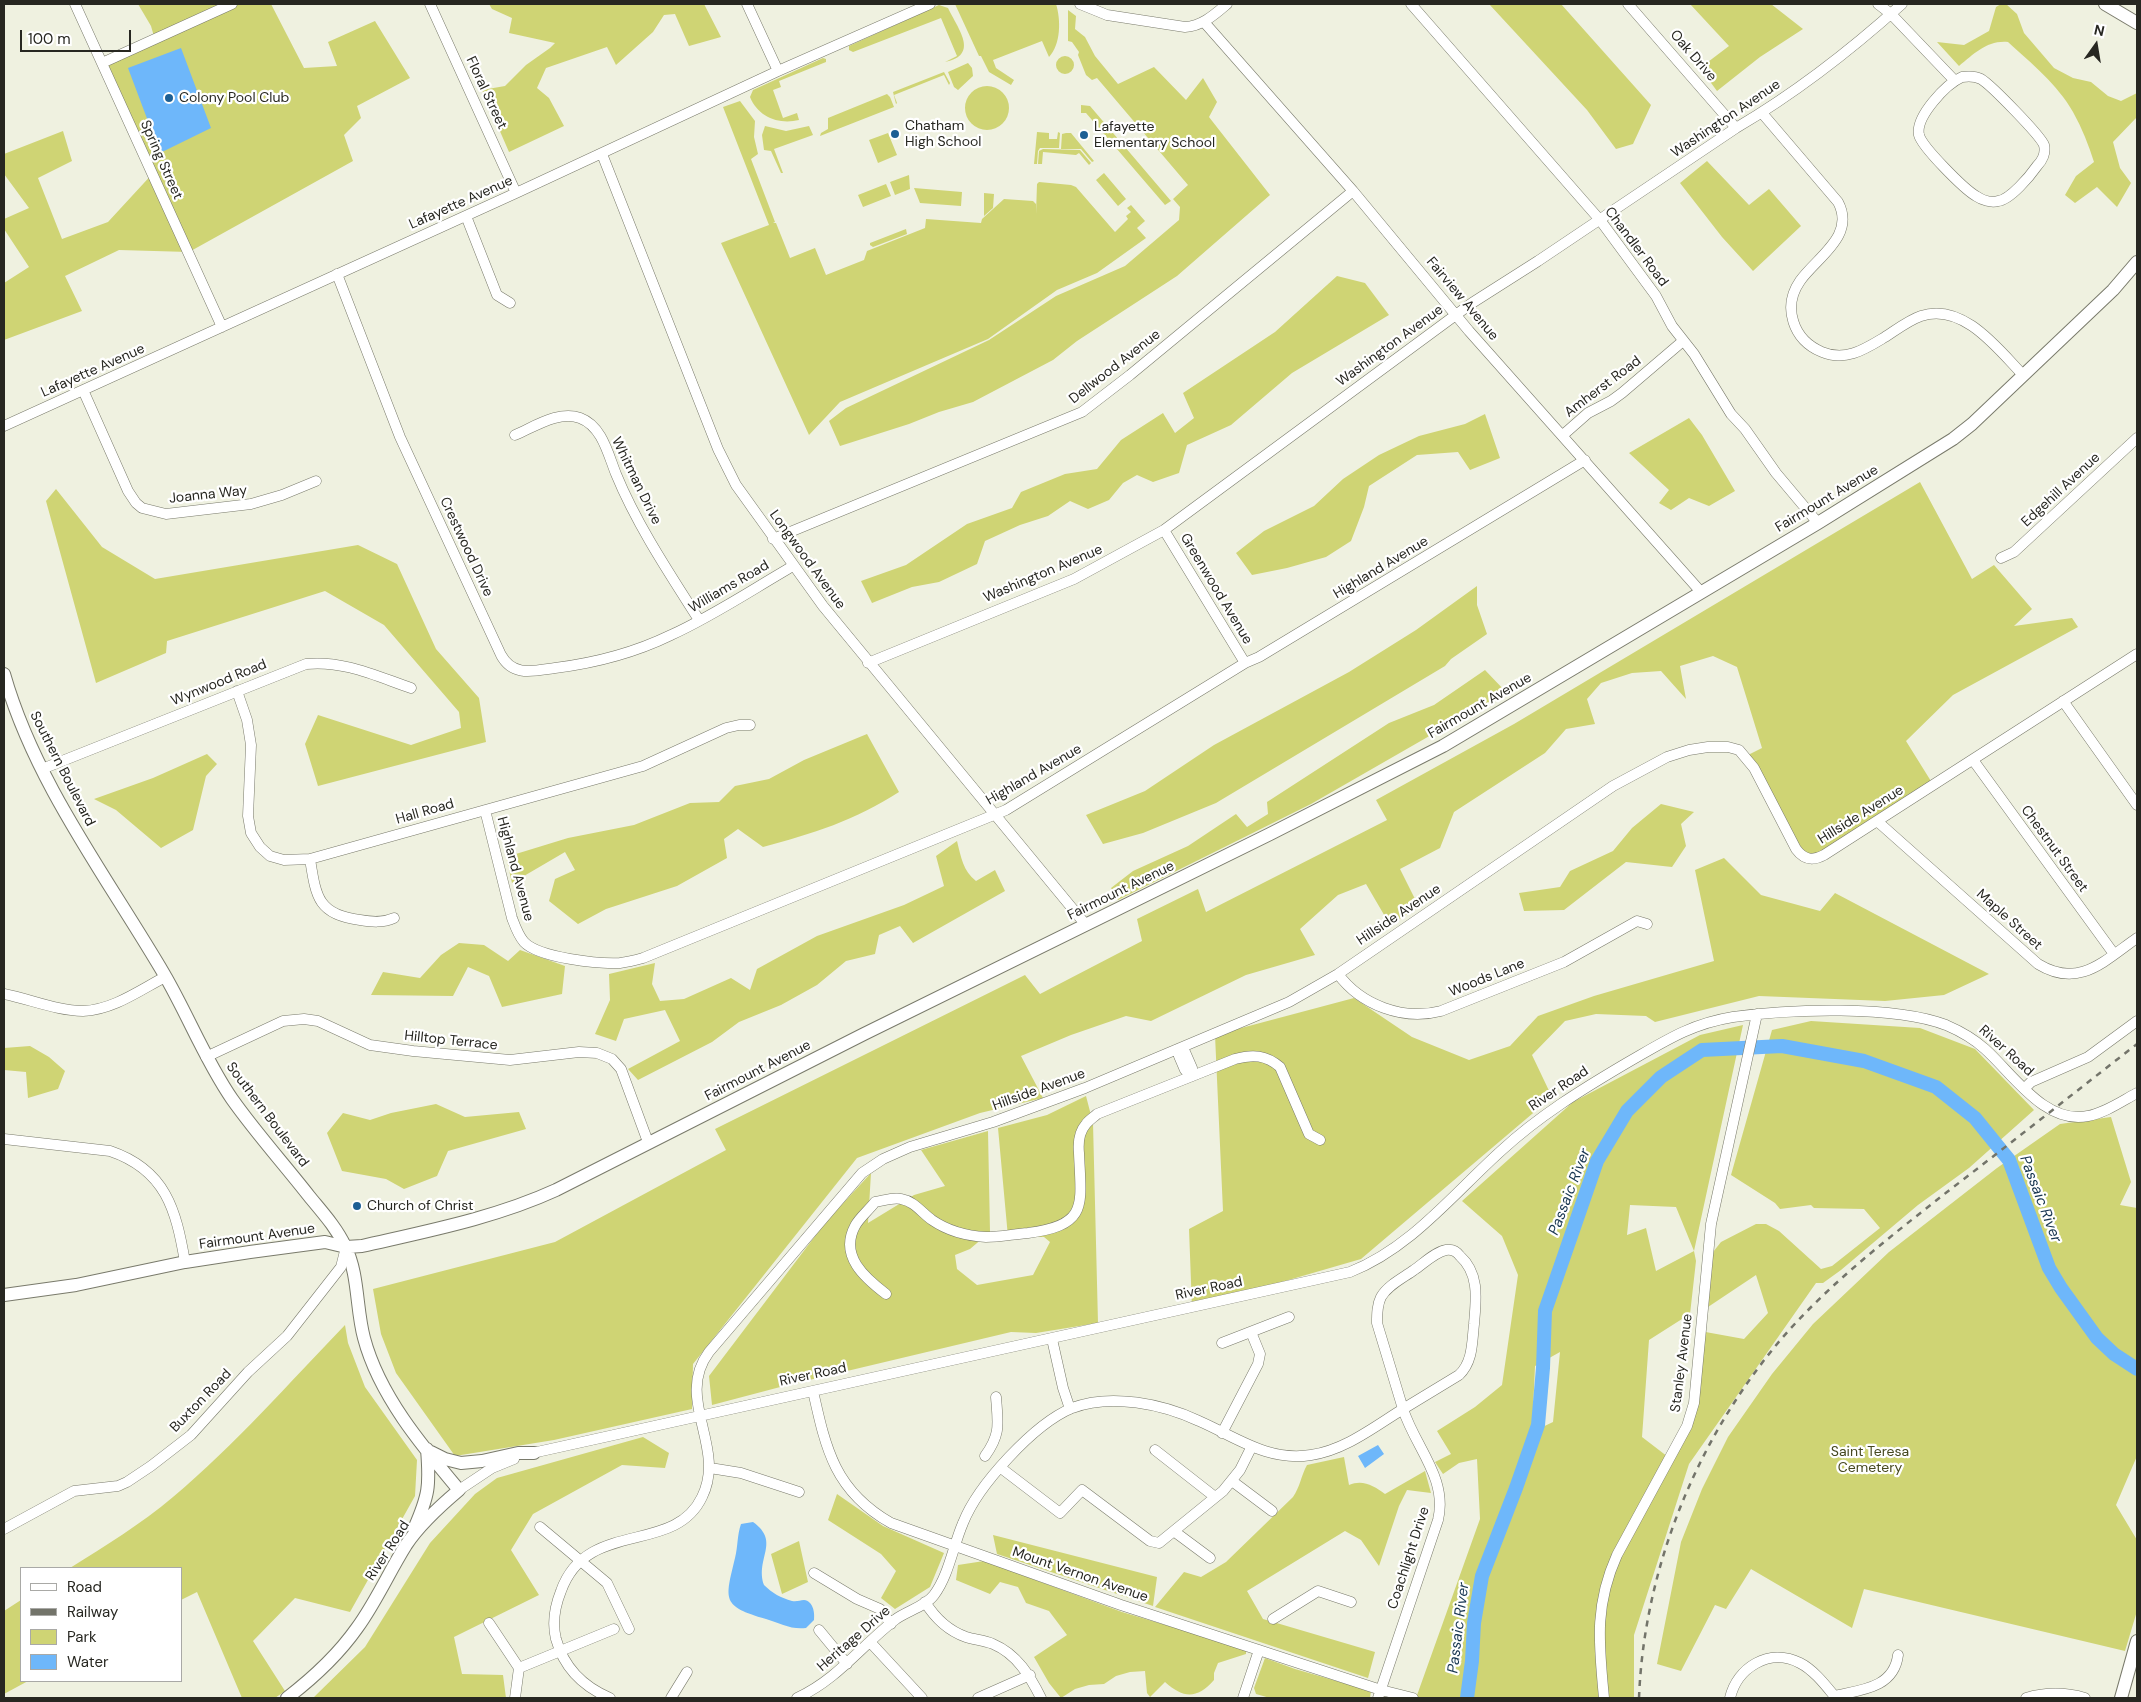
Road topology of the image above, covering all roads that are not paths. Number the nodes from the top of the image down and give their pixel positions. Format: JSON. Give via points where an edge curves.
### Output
{"nodes":[{"id":1,"x":75,"y":4,"type":"edge"},
{"id":2,"x":232,"y":4,"type":"edge"},
{"id":3,"x":430,"y":4,"type":"edge"},
{"id":4,"x":747,"y":4,"type":"edge"},
{"id":5,"x":930,"y":4,"type":"edge"},
{"id":6,"x":1080,"y":4,"type":"edge"},
{"id":7,"x":1411,"y":4,"type":"edge"},
{"id":8,"x":1628,"y":4,"type":"edge"},
{"id":9,"x":1878,"y":4,"type":"edge"},
{"id":10,"x":1902,"y":4,"type":"edge"},
{"id":11,"x":2105,"y":4,"type":"edge"},
{"id":12,"x":1221,"y":6,"type":"edge"},
{"id":13,"x":1891,"y":14,"type":"junction"},
{"id":14,"x":1204,"y":22,"type":"junction"},
{"id":15,"x":2137,"y":23,"type":"edge"},
{"id":16,"x":102,"y":63,"type":"junction"},
{"id":17,"x":778,"y":71,"type":"junction"},
{"id":18,"x":1955,"y":81,"type":"junction"},
{"id":19,"x":1762,"y":113,"type":"junction"},
{"id":20,"x":1736,"y":128,"type":"junction"},
{"id":21,"x":602,"y":154,"type":"junction"},
{"id":22,"x":1354,"y":191,"type":"junction"},
{"id":23,"x":516,"y":193,"type":"junction"},
{"id":24,"x":466,"y":216,"type":"junction"},
{"id":25,"x":1600,"y":220,"type":"junction"},
{"id":26,"x":2137,"y":262,"type":"edge"},
{"id":27,"x":337,"y":274,"type":"junction"},
{"id":28,"x":510,"y":303,"type":"dead end"},
{"id":29,"x":1457,"y":315,"type":"junction"},
{"id":30,"x":222,"y":327,"type":"junction"},
{"id":31,"x":1683,"y":342,"type":"junction"},
{"id":32,"x":2023,"y":375,"type":"junction"},
{"id":33,"x":83,"y":390,"type":"junction"},
{"id":34,"x":4,"y":426,"type":"edge"},
{"id":35,"x":515,"y":435,"type":"dead end"},
{"id":36,"x":1562,"y":435,"type":"junction"},
{"id":37,"x":2136,"y":441,"type":"edge"},
{"id":38,"x":1585,"y":460,"type":"junction"},
{"id":39,"x":316,"y":481,"type":"dead end"},
{"id":40,"x":1818,"y":523,"type":"junction"},
{"id":41,"x":1164,"y":530,"type":"junction"},
{"id":42,"x":773,"y":539,"type":"junction"},
{"id":43,"x":2001,"y":558,"type":"dead end"},
{"id":44,"x":793,"y":566,"type":"junction"},
{"id":45,"x":1701,"y":592,"type":"junction"},
{"id":46,"x":699,"y":620,"type":"junction"},
{"id":47,"x":678,"y":632,"type":"joint"},
{"id":48,"x":2137,"y":654,"type":"edge"},
{"id":49,"x":868,"y":663,"type":"junction"},
{"id":50,"x":1245,"y":663,"type":"junction"},
{"id":51,"x":4,"y":674,"type":"edge"},
{"id":52,"x":411,"y":688,"type":"dead end"},
{"id":53,"x":237,"y":691,"type":"junction"},
{"id":54,"x":2063,"y":702,"type":"junction"},
{"id":55,"x":750,"y":725,"type":"dead end"},
{"id":56,"x":1973,"y":760,"type":"junction"},
{"id":57,"x":42,"y":769,"type":"junction"},
{"id":58,"x":2136,"y":800,"type":"edge"},
{"id":59,"x":485,"y":810,"type":"junction"},
{"id":60,"x":994,"y":814,"type":"junction"},
{"id":61,"x":1877,"y":821,"type":"junction"},
{"id":62,"x":310,"y":859,"type":"junction"},
{"id":63,"x":394,"y":918,"type":"dead end"},
{"id":64,"x":1647,"y":924,"type":"dead end"},
{"id":65,"x":1086,"y":925,"type":"junction"},
{"id":66,"x":2137,"y":938,"type":"edge"},
{"id":67,"x":2114,"y":954,"type":"junction"},
{"id":68,"x":1338,"y":974,"type":"junction"},
{"id":69,"x":165,"y":977,"type":"junction"},
{"id":70,"x":4,"y":994,"type":"edge"},
{"id":71,"x":1756,"y":1014,"type":"junction"},
{"id":72,"x":2137,"y":1020,"type":"edge"},
{"id":73,"x":1181,"y":1051,"type":"junction"},
{"id":74,"x":206,"y":1057,"type":"junction"},
{"id":75,"x":1191,"y":1074,"type":"junction"},
{"id":76,"x":2025,"y":1088,"type":"junction"},
{"id":77,"x":2137,"y":1093,"type":"edge"},
{"id":78,"x":4,"y":1139,"type":"edge"},
{"id":79,"x":1320,"y":1140,"type":"dead end"},
{"id":80,"x":648,"y":1142,"type":"junction"},
{"id":81,"x":346,"y":1247,"type":"junction"},
{"id":82,"x":185,"y":1262,"type":"junction"},
{"id":83,"x":886,"y":1294,"type":"dead end"},
{"id":84,"x":4,"y":1295,"type":"edge"},
{"id":85,"x":1289,"y":1317,"type":"dead end"},
{"id":86,"x":1251,"y":1332,"type":"junction"},
{"id":87,"x":1052,"y":1339,"type":"junction"},
{"id":88,"x":1222,"y":1343,"type":"dead end"},
{"id":89,"x":813,"y":1391,"type":"junction"},
{"id":90,"x":996,"y":1397,"type":"dead end"},
{"id":91,"x":1070,"y":1409,"type":"junction"},
{"id":92,"x":1403,"y":1409,"type":"junction"},
{"id":93,"x":701,"y":1416,"type":"junction"},
{"id":94,"x":1222,"y":1432,"type":"junction"},
{"id":95,"x":1251,"y":1448,"type":"junction"},
{"id":96,"x":427,"y":1450,"type":"junction"},
{"id":97,"x":1155,"y":1450,"type":"dead end"},
{"id":98,"x":534,"y":1453,"type":"junction"},
{"id":99,"x":985,"y":1456,"type":"dead end"},
{"id":100,"x":710,"y":1468,"type":"junction"},
{"id":101,"x":1001,"y":1468,"type":"junction"},
{"id":102,"x":1232,"y":1481,"type":"junction"},
{"id":103,"x":459,"y":1490,"type":"junction"},
{"id":104,"x":799,"y":1492,"type":"dead end"},
{"id":105,"x":1215,"y":1498,"type":"junction"},
{"id":106,"x":1272,"y":1512,"type":"dead end"},
{"id":107,"x":540,"y":1527,"type":"dead end"},
{"id":108,"x":4,"y":1529,"type":"edge"},
{"id":109,"x":1175,"y":1532,"type":"junction"},
{"id":110,"x":407,"y":1545,"type":"junction"},
{"id":111,"x":954,"y":1546,"type":"junction"},
{"id":112,"x":1210,"y":1558,"type":"dead end"},
{"id":113,"x":581,"y":1562,"type":"junction"},
{"id":114,"x":814,"y":1573,"type":"dead end"},
{"id":115,"x":925,"y":1602,"type":"junction"},
{"id":116,"x":1351,"y":1602,"type":"dead end"},
{"id":117,"x":1273,"y":1619,"type":"dead end"},
{"id":118,"x":489,"y":1623,"type":"dead end"},
{"id":119,"x":891,"y":1624,"type":"junction"},
{"id":120,"x":614,"y":1629,"type":"dead end"},
{"id":121,"x":629,"y":1629,"type":"dead end"},
{"id":122,"x":819,"y":1630,"type":"dead end"},
{"id":123,"x":2137,"y":1641,"type":"edge"},
{"id":124,"x":871,"y":1643,"type":"junction"},
{"id":125,"x":560,"y":1650,"type":"junction"},
{"id":126,"x":1259,"y":1650,"type":"junction"},
{"id":127,"x":1898,"y":1655,"type":"dead end"},
{"id":128,"x":847,"y":1664,"type":"junction"},
{"id":129,"x":519,"y":1668,"type":"junction"},
{"id":130,"x":687,"y":1672,"type":"dead end"},
{"id":131,"x":1030,"y":1675,"type":"junction"},
{"id":132,"x":1379,"y":1694,"type":"edge"},
{"id":133,"x":1835,"y":1697,"type":"edge"},
{"id":134,"x":287,"y":1698,"type":"edge"},
{"id":135,"x":515,"y":1698,"type":"edge"},
{"id":136,"x":610,"y":1698,"type":"edge"},
{"id":137,"x":672,"y":1698,"type":"edge"},
{"id":138,"x":797,"y":1698,"type":"edge"},
{"id":139,"x":922,"y":1698,"type":"edge"},
{"id":140,"x":978,"y":1698,"type":"edge"},
{"id":141,"x":1041,"y":1698,"type":"edge"},
{"id":142,"x":1243,"y":1698,"type":"edge"},
{"id":143,"x":1413,"y":1698,"type":"edge"},
{"id":144,"x":1604,"y":1698,"type":"edge"},
{"id":145,"x":1730,"y":1698,"type":"edge"},
{"id":146,"x":2026,"y":1698,"type":"edge"},
{"id":147,"x":2084,"y":1698,"type":"edge"},
{"id":148,"x":2121,"y":1698,"type":"edge"}],
"edges":[{"from":1,"to":16,"type":"street","name":"Spring Street"},
{"from":2,"to":16,"type":"street"},
{"from":3,"to":23,"type":"street","name":"Floral Street"},
{"from":4,"to":17,"type":"street"},
{"from":5,"to":17,"type":"street","name":"Lafayette Avenue"},
{"from":6,"to":14,"type":"street","via":[[1107,15],[1176,27],[1191,27]]},
{"from":7,"to":25,"type":"street","name":"Chandler Road"},
{"from":8,"to":20,"type":"street","name":"Oak Drive"},
{"from":9,"to":13,"type":"street"},
{"from":10,"to":13,"type":"street","name":"Washington Avenue"},
{"from":11,"to":15,"type":"main road"},
{"from":12,"to":14,"type":"street"},
{"from":13,"to":18,"type":"street"},
{"from":13,"to":19,"type":"street","name":"Washington Avenue"},
{"from":14,"to":22,"type":"street","name":"Fairview Avenue"},
{"from":16,"to":30,"type":"street","name":"Spring Street"},
{"from":17,"to":21,"type":"street","name":"Lafayette Avenue"},
{"from":18,"to":18,"type":"street","via":[[1974,77],[1989,85],[2044,146],[2043,158],[2033,172],[2002,200],[1989,201],[1977,197],[1926,148],[1919,136],[1919,122],[1924,114]]},
{"from":19,"to":20,"type":"street","name":"Washington Avenue"},
{"from":19,"to":32,"type":"street","via":[[1838,202],[1843,215],[1836,241],[1794,292],[1792,322],[1806,343],[1824,353],[1846,356],[1919,317],[1938,314],[1959,318],[1973,326]]},
{"from":20,"to":25,"type":"street","name":"Washington Avenue"},
{"from":21,"to":23,"type":"street","name":"Lafayette Avenue"},
{"from":21,"to":42,"type":"street","name":"Longwood Avenue","via":[[723,462]]},
{"from":22,"to":29,"type":"street","name":"Fairview Avenue"},
{"from":22,"to":42,"type":"street","name":"Dellwood Avenue","via":[[1082,412]]},
{"from":23,"to":24,"type":"street","name":"Lafayette Avenue"},
{"from":24,"to":27,"type":"street","name":"Lafayette Avenue"},
{"from":24,"to":28,"type":"street","via":[[498,295]]},
{"from":25,"to":29,"type":"street","name":"Washington Avenue"},
{"from":25,"to":31,"type":"street","name":"Chandler Road","via":[[1656,296]]},
{"from":26,"to":32,"type":"main road","name":"Fairmount Avenue"},
{"from":27,"to":30,"type":"street","name":"Lafayette Avenue"},
{"from":27,"to":47,"type":"street","name":"Crestwood Drive","via":[[400,437],[508,665],[527,672],[583,664],[646,646]]},
{"from":29,"to":36,"type":"street","name":"Fairview Avenue"},
{"from":29,"to":41,"type":"street","name":"Washington Avenue"},
{"from":30,"to":33,"type":"street","name":"Lafayette Avenue"},
{"from":31,"to":36,"type":"street","name":"Amherst Road","via":[[1611,402],[1588,413]]},
{"from":31,"to":40,"type":"street","name":"Chandler Road","via":[[1727,408]]},
{"from":32,"to":40,"type":"main road","name":"Fairmount Avenue","via":[[1953,439]]},
{"from":33,"to":34,"type":"street","name":"Lafayette Avenue"},
{"from":33,"to":39,"type":"street","name":"Joanna Way","via":[[128,491],[142,508],[166,514],[251,504]]},
{"from":35,"to":46,"type":"street","name":"Whitman Drive","via":[[565,416],[579,417],[594,427],[639,521]]},
{"from":36,"to":38,"type":"street","name":"Fairview Avenue"},
{"from":37,"to":43,"type":"street","name":"Edgehill Avenue","via":[[2014,552]]},
{"from":38,"to":45,"type":"street","name":"Fairview Avenue"},
{"from":38,"to":50,"type":"street","name":"Highland Avenue","via":[[1259,658]]},
{"from":40,"to":45,"type":"main road","name":"Fairmount Avenue"},
{"from":41,"to":49,"type":"street","name":"Washington Avenue","via":[[1074,579]]},
{"from":41,"to":50,"type":"street","name":"Greenwood Avenue"},
{"from":42,"to":44,"type":"street","name":"Longwood Avenue"},
{"from":44,"to":46,"type":"street","name":"Williams Road"},
{"from":44,"to":49,"type":"street","name":"Longwood Avenue"},
{"from":45,"to":65,"type":"main road","name":"Fairmount Avenue","via":[[1443,746]]},
{"from":46,"to":47,"type":"street","name":"Williams Road"},
{"from":48,"to":54,"type":"street","name":"Hillside Avenue"},
{"from":49,"to":60,"type":"street","name":"Longwood Avenue"},
{"from":50,"to":60,"type":"street","name":"Highland Avenue","via":[[1006,810]]},
{"from":51,"to":57,"type":"main road","name":"Southern Boulevard","via":[[25,734]]},
{"from":52,"to":53,"type":"street","name":"Wynwood Road","via":[[328,662],[306,664]]},
{"from":53,"to":57,"type":"street","name":"Wynwood Road"},
{"from":53,"to":62,"type":"street","name":"Hall Road","via":[[251,745],[248,816],[251,833],[270,856],[284,860]]},
{"from":54,"to":56,"type":"street","name":"Hillside Avenue"},
{"from":54,"to":58,"type":"street"},
{"from":55,"to":59,"type":"street","name":"Hall Road","via":[[726,728],[644,766]]},
{"from":56,"to":61,"type":"street","name":"Hillside Avenue"},
{"from":56,"to":67,"type":"street","name":"Chestnut Street"},
{"from":57,"to":69,"type":"main road","name":"Southern Boulevard"},
{"from":59,"to":60,"type":"street","name":"Highland Avenue","via":[[515,927],[525,942],[535,950],[551,955],[594,962],[620,962],[666,950]]},
{"from":59,"to":62,"type":"street","name":"Hall Road"},
{"from":60,"to":65,"type":"street","name":"Longwood Avenue"},
{"from":61,"to":67,"type":"street","name":"Maple Street","via":[[2047,970],[2077,974],[2093,969]]},
{"from":61,"to":68,"type":"street","name":"Hillside Avenue","via":[[1818,858],[1803,857],[1746,756],[1728,747],[1689,750],[1654,763],[1613,786]]},
{"from":62,"to":63,"type":"street","via":[[317,893],[327,910],[344,918],[383,922]]},
{"from":64,"to":68,"type":"street","name":"Woods Lane","via":[[1637,921],[1564,962],[1424,1015],[1399,1013],[1377,1005],[1349,988]]},
{"from":65,"to":80,"type":"main road","name":"Fairmount Avenue"},
{"from":66,"to":67,"type":"street","name":"Maple Street"},
{"from":68,"to":73,"type":"street","name":"Hillside Avenue","via":[[1289,1002]]},
{"from":69,"to":70,"type":"street","via":[[119,1002],[85,1011]]},
{"from":69,"to":74,"type":"main road","name":"Southern Boulevard"},
{"from":71,"to":76,"type":"street","name":"River Road","via":[[1857,1012],[1930,1020],[1974,1040]]},
{"from":71,"to":87,"type":"street","name":"River Road","via":[[1706,1022],[1688,1029],[1569,1097],[1502,1150],[1408,1239],[1371,1264],[1336,1276]]},
{"from":71,"to":144,"type":"street","name":"Stanley Avenue","via":[[1711,1224],[1694,1403],[1687,1426],[1617,1555],[1602,1596],[1599,1632]]},
{"from":72,"to":76,"type":"street","via":[[2088,1057],[2031,1082]]},
{"from":73,"to":75,"type":"street","via":[[1179,1056],[1185,1070]]},
{"from":73,"to":93,"type":"street","name":"Hillside Avenue","via":[[1007,1117],[910,1147],[862,1173],[704,1359],[696,1380]]},
{"from":74,"to":80,"type":"street","name":"Hilltop Terrace","via":[[283,1021],[304,1019],[318,1021],[370,1045],[413,1051],[510,1060],[597,1053],[612,1059],[621,1069]]},
{"from":74,"to":81,"type":"main road","name":"Southern Boulevard","via":[[234,1101]]},
{"from":75,"to":79,"type":"street","via":[[1249,1055],[1272,1061],[1280,1067],[1309,1134]]},
{"from":75,"to":83,"type":"street","via":[[1098,1114],[1086,1124],[1078,1143],[1081,1198],[1069,1221],[1057,1228],[976,1237],[956,1232],[932,1220],[901,1198],[875,1202],[855,1226],[850,1242],[851,1257],[866,1278]]},
{"from":76,"to":77,"type":"street","name":"River Road","via":[[2053,1111],[2078,1117],[2098,1113]]},
{"from":78,"to":82,"type":"street","via":[[105,1150],[144,1169],[165,1191],[172,1206]]},
{"from":80,"to":81,"type":"main road","name":"Fairmount Avenue","via":[[531,1202],[399,1237]]},
{"from":81,"to":82,"type":"main road","name":"Fairmount Avenue","via":[[325,1242]]},
{"from":81,"to":96,"type":"main road","name":"Southern Boulevard","via":[[368,1353],[390,1397]]},
{"from":81,"to":108,"type":"street","name":"Buxton Road","via":[[341,1267],[287,1336],[248,1372],[191,1434],[126,1482],[118,1486],[74,1491]]},
{"from":82,"to":84,"type":"main road","name":"Fairmount Avenue","via":[[76,1285]]},
{"from":85,"to":86,"type":"street"},
{"from":86,"to":88,"type":"street"},
{"from":86,"to":94,"type":"street","via":[[1260,1354],[1258,1364]]},
{"from":87,"to":89,"type":"street","name":"River Road"},
{"from":87,"to":91,"type":"street"},
{"from":89,"to":93,"type":"street","name":"River Road"},
{"from":89,"to":111,"type":"street","name":"Mount Vernon Avenue","via":[[823,1438],[850,1490],[871,1510],[892,1523]]},
{"from":90,"to":99,"type":"street","via":[[998,1430]]},
{"from":91,"to":94,"type":"street","name":"Heritage Drive","via":[[1098,1402],[1138,1404],[1183,1414]]},
{"from":91,"to":101,"type":"street","name":"Heritage Drive","via":[[1030,1435]]},
{"from":92,"to":92,"type":"street","name":"Coachlight Drive","via":[[1459,1374],[1468,1362],[1476,1285],[1463,1258],[1450,1250],[1440,1253],[1387,1290],[1377,1310],[1377,1323]]},
{"from":92,"to":95,"type":"street","name":"Heritage Drive","via":[[1342,1446],[1323,1453],[1291,1457]]},
{"from":92,"to":132,"type":"street","name":"Coachlight Drive","via":[[1410,1430],[1436,1476],[1440,1507]]},
{"from":93,"to":98,"type":"street","name":"River Road"},
{"from":93,"to":100,"type":"street"},
{"from":94,"to":95,"type":"street","name":"Heritage Drive"},
{"from":95,"to":102,"type":"street"},
{"from":96,"to":98,"type":"main road","via":[[461,1463]]},
{"from":96,"to":103,"type":"main road","name":"Southern Boulevard"},
{"from":96,"to":110,"type":"main road","via":[[429,1488]]},
{"from":97,"to":105,"type":"street"},
{"from":98,"to":103,"type":"street","name":"River Road","via":[[492,1468]]},
{"from":100,"to":104,"type":"street","via":[[741,1473]]},
{"from":100,"to":113,"type":"street","via":[[703,1496],[686,1518],[665,1530],[604,1545]]},
{"from":101,"to":109,"type":"street","via":[[1060,1514],[1082,1490],[1150,1541],[1162,1542]]},
{"from":101,"to":111,"type":"street","name":"Heritage Drive","via":[[966,1515]]},
{"from":102,"to":105,"type":"street"},
{"from":102,"to":106,"type":"street"},
{"from":103,"to":110,"type":"main road","name":"River Road","via":[[434,1512]]},
{"from":105,"to":109,"type":"street"},
{"from":107,"to":113,"type":"street"},
{"from":109,"to":112,"type":"street"},
{"from":110,"to":134,"type":"main road","name":"River Road","via":[[348,1640],[330,1661]]},
{"from":111,"to":115,"type":"street","name":"Heritage Drive","via":[[938,1587]]},
{"from":111,"to":126,"type":"street","name":"Mount Vernon Avenue"},
{"from":113,"to":121,"type":"street","via":[[611,1587]]},
{"from":113,"to":125,"type":"street","via":[[566,1579],[557,1601],[554,1618]]},
{"from":114,"to":119,"type":"street","via":[[857,1599],[880,1608]]},
{"from":115,"to":119,"type":"street","name":"Heritage Drive"},
{"from":115,"to":131,"type":"street","via":[[939,1620],[954,1631],[992,1643],[1017,1660]]},
{"from":116,"to":117,"type":"street","via":[[1318,1590]]},
{"from":118,"to":129,"type":"street"},
{"from":119,"to":124,"type":"street","name":"Heritage Drive"},
{"from":120,"to":125,"type":"street"},
{"from":122,"to":128,"type":"street"},
{"from":123,"to":148,"type":"main road"},
{"from":124,"to":128,"type":"street","name":"Heritage Drive"},
{"from":124,"to":139,"type":"street"},
{"from":125,"to":129,"type":"street"},
{"from":125,"to":136,"type":"street","via":[[566,1664],[580,1680]]},
{"from":126,"to":132,"type":"street","name":"Mount Vernon Avenue"},
{"from":126,"to":142,"type":"street"},
{"from":127,"to":133,"type":"street","via":[[1893,1671],[1882,1682]]},
{"from":128,"to":138,"type":"street","name":"Heritage Drive","via":[[814,1690]]},
{"from":129,"to":135,"type":"street"},
{"from":130,"to":137,"type":"street"},
{"from":131,"to":140,"type":"street"},
{"from":131,"to":141,"type":"street"},
{"from":132,"to":143,"type":"street","name":"Mount Vernon Avenue"},
{"from":133,"to":145,"type":"street","via":[[1802,1664],[1773,1658],[1746,1670]]},
{"from":146,"to":147,"type":"street","via":[[2056,1694]]}]}
